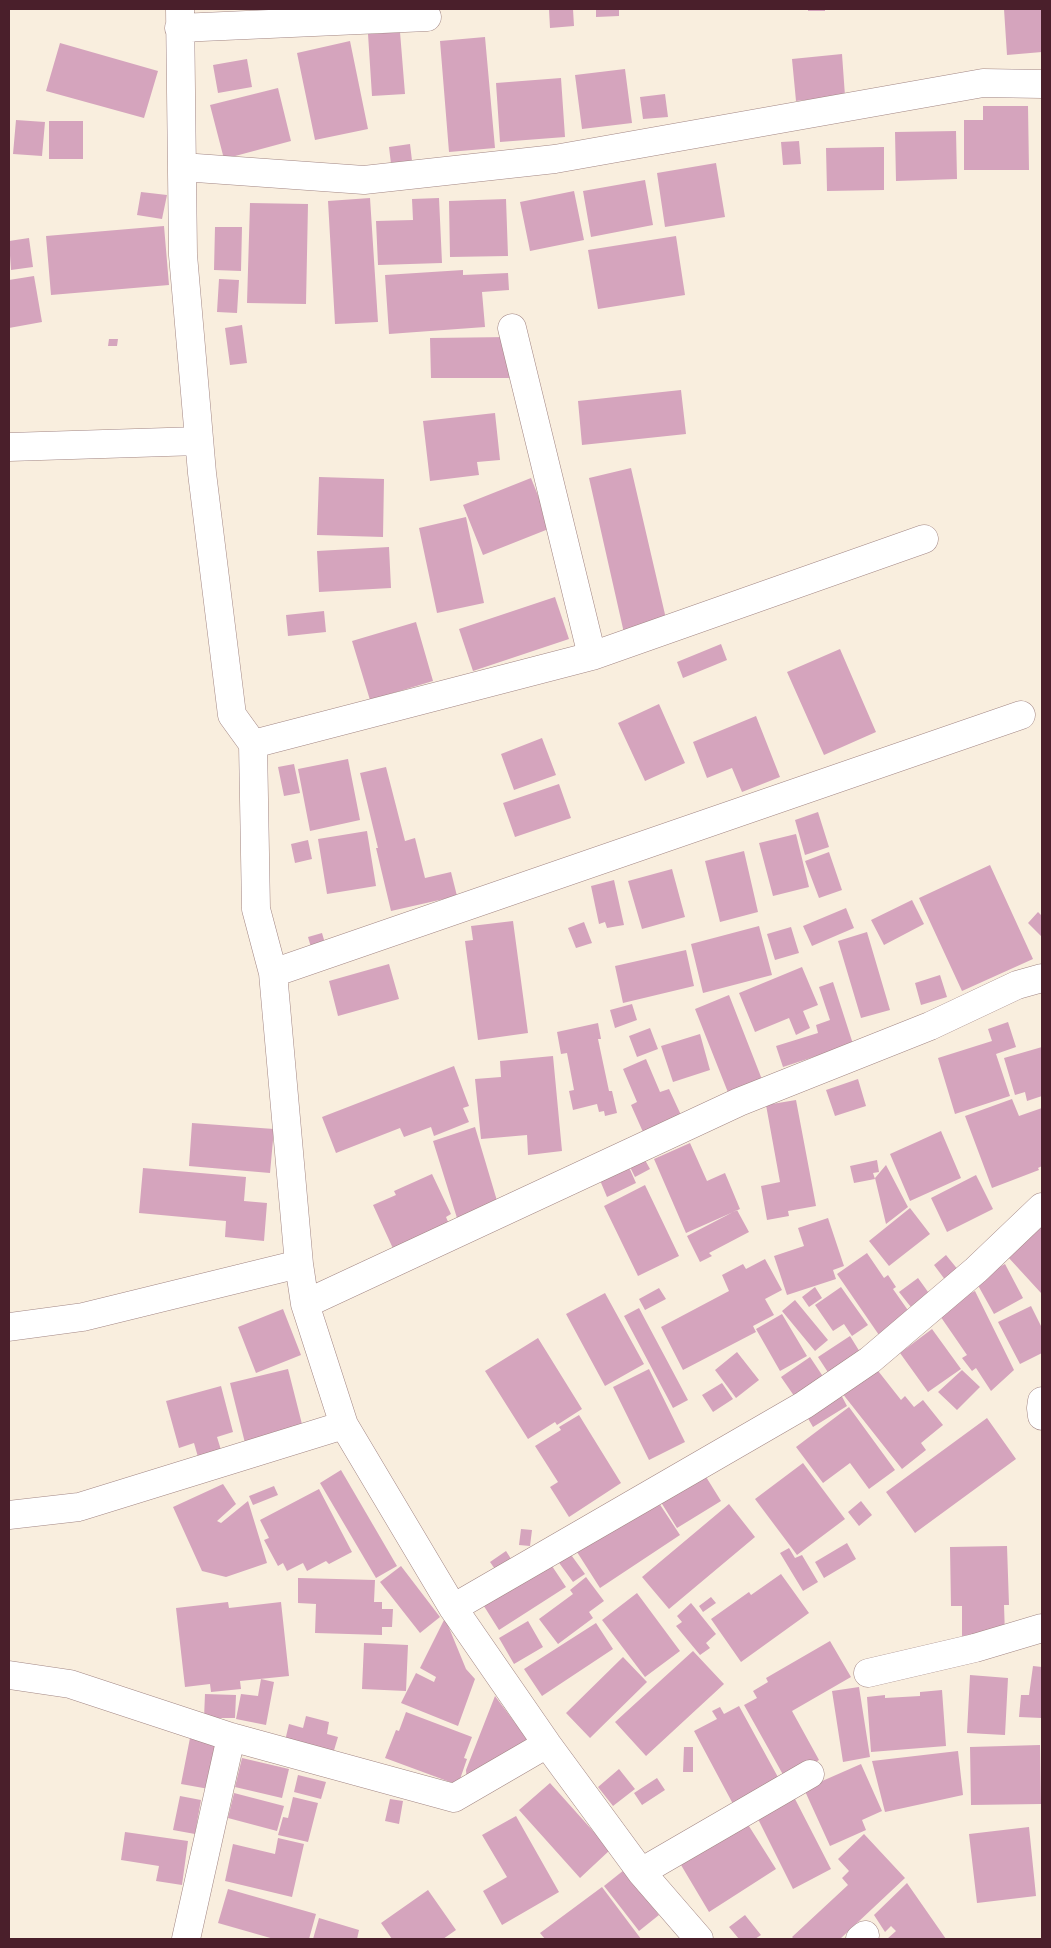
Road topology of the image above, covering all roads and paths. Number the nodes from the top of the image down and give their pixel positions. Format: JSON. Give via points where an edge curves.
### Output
{"nodes":[{"id":1,"x":427,"y":17,"type":"dead end"},
{"id":2,"x":179,"y":19,"type":"edge"},
{"id":3,"x":1042,"y":84,"type":"edge"},
{"id":4,"x":182,"y":167,"type":"junction"},
{"id":5,"x":512,"y":328,"type":"dead end"},
{"id":6,"x":199,"y":441,"type":"junction"},
{"id":7,"x":9,"y":447,"type":"edge"},
{"id":8,"x":924,"y":539,"type":"dead end"},
{"id":9,"x":592,"y":656,"type":"junction"},
{"id":10,"x":1021,"y":714,"type":"dead end"},
{"id":11,"x":254,"y":744,"type":"junction"},
{"id":12,"x":273,"y":973,"type":"junction"},
{"id":13,"x":1042,"y":978,"type":"edge"},
{"id":14,"x":1042,"y":1207,"type":"edge"},
{"id":15,"x":299,"y":1264,"type":"junction"},
{"id":16,"x":305,"y":1304,"type":"junction"},
{"id":17,"x":9,"y":1327,"type":"edge"},
{"id":18,"x":1042,"y":1401,"type":"edge"},
{"id":19,"x":1042,"y":1416,"type":"edge"},
{"id":20,"x":344,"y":1425,"type":"junction"},
{"id":21,"x":9,"y":1514,"type":"edge"},
{"id":22,"x":454,"y":1608,"type":"junction"},
{"id":23,"x":1042,"y":1628,"type":"edge"},
{"id":24,"x":868,"y":1674,"type":"dead end"},
{"id":25,"x":9,"y":1675,"type":"edge"},
{"id":26,"x":231,"y":1736,"type":"junction"},
{"id":27,"x":547,"y":1744,"type":"junction"},
{"id":28,"x":810,"y":1774,"type":"dead end"},
{"id":29,"x":641,"y":1872,"type":"junction"},
{"id":30,"x":685,"y":1935,"type":"edge"},
{"id":31,"x":186,"y":1939,"type":"edge"}],
"edges":[{"from":1,"to":2,"type":"street"},
{"from":2,"to":4,"type":"street"},
{"from":3,"to":4,"type":"street","via":[[983,83],[555,159],[364,180]]},
{"from":4,"to":6,"type":"street","via":[[183,255]]},
{"from":5,"to":9,"type":"street"},
{"from":6,"to":7,"type":"street"},
{"from":6,"to":11,"type":"street","via":[[232,715]]},
{"from":8,"to":9,"type":"street"},
{"from":9,"to":11,"type":"street"},
{"from":10,"to":12,"type":"street"},
{"from":11,"to":12,"type":"street","via":[[256,909]]},
{"from":12,"to":15,"type":"street"},
{"from":13,"to":16,"type":"street","via":[[1017,985],[930,1026],[739,1102]]},
{"from":14,"to":22,"type":"street","via":[[976,1270],[862,1366],[804,1405]]},
{"from":15,"to":16,"type":"street"},
{"from":15,"to":17,"type":"street","via":[[83,1317]]},
{"from":16,"to":20,"type":"street"},
{"from":18,"to":19,"type":"street"},
{"from":20,"to":21,"type":"street","via":[[79,1507]]},
{"from":20,"to":22,"type":"street"},
{"from":22,"to":27,"type":"street"},
{"from":23,"to":24,"type":"street"},
{"from":25,"to":26,"type":"street","via":[[70,1684]]},
{"from":26,"to":27,"type":"street","via":[[454,1798]]},
{"from":26,"to":31,"type":"street"},
{"from":27,"to":29,"type":"street"},
{"from":28,"to":29,"type":"street"},
{"from":29,"to":30,"type":"street"}]}
